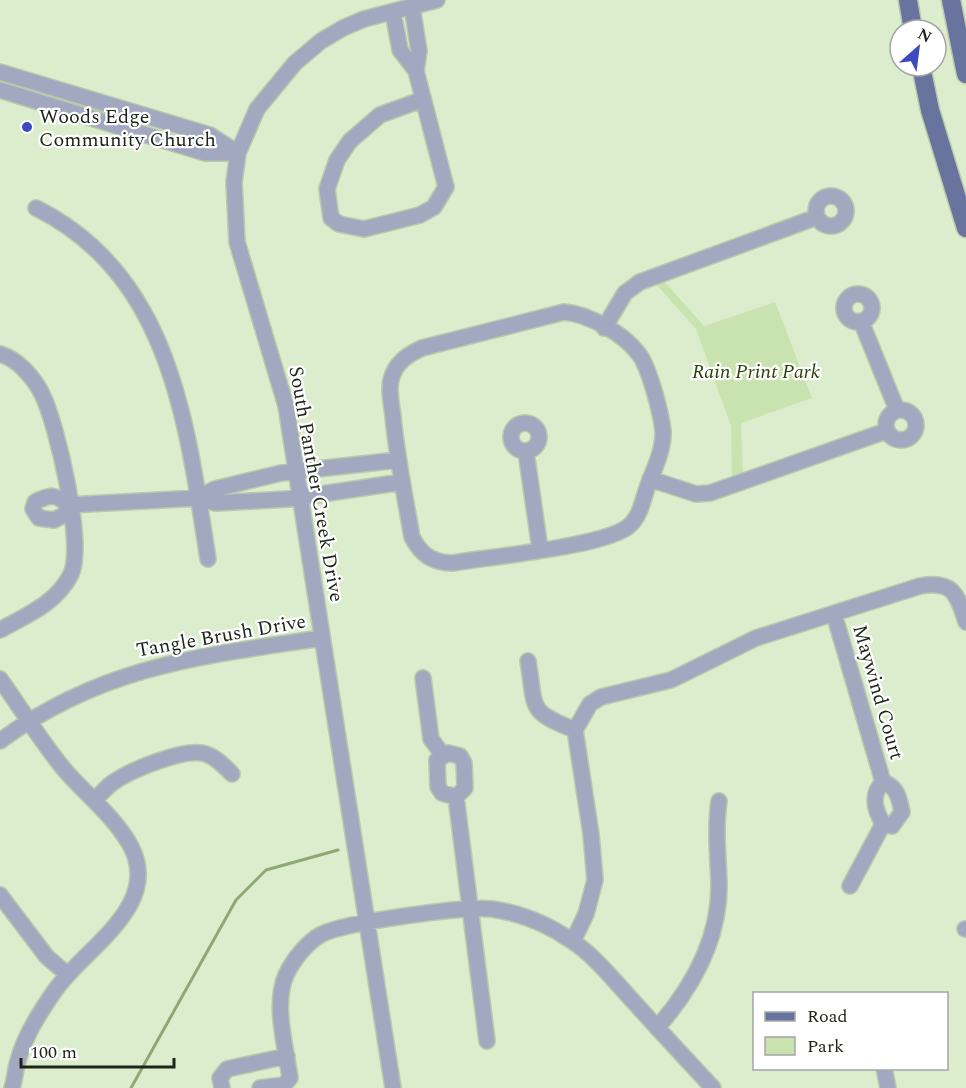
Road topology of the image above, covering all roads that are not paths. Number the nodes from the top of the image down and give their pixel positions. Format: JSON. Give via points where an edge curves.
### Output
{"nodes":[{"id":1,"x":437,"y":0,"type":"edge"},
{"id":2,"x":908,"y":0,"type":"edge"},
{"id":3,"x":951,"y":0,"type":"edge"},
{"id":4,"x":412,"y":7,"type":"junction"},
{"id":5,"x":393,"y":12,"type":"junction"},
{"id":6,"x":911,"y":18,"type":"edge"},
{"id":7,"x":416,"y":71,"type":"junction"},
{"id":8,"x":0,"y":72,"type":"edge"},
{"id":9,"x":966,"y":74,"type":"edge"},
{"id":10,"x":923,"y":78,"type":"edge"},
{"id":11,"x":0,"y":90,"type":"edge"},
{"id":12,"x":421,"y":100,"type":"junction"},
{"id":13,"x":238,"y":153,"type":"junction"},
{"id":14,"x":36,"y":208,"type":"dead end"},
{"id":15,"x":817,"y":217,"type":"dead end"},
{"id":16,"x":966,"y":228,"type":"edge"},
{"id":17,"x":861,"y":321,"type":"dead end"},
{"id":18,"x":604,"y":328,"type":"junction"},
{"id":19,"x":0,"y":354,"type":"edge"},
{"id":20,"x":897,"y":410,"type":"junction"},
{"id":21,"x":886,"y":431,"type":"junction"},
{"id":22,"x":526,"y":452,"type":"dead end"},
{"id":23,"x":398,"y":460,"type":"junction"},
{"id":24,"x":297,"y":471,"type":"junction"},
{"id":25,"x":650,"y":479,"type":"junction"},
{"id":26,"x":402,"y":482,"type":"junction"},
{"id":27,"x":301,"y":496,"type":"junction"},
{"id":28,"x":198,"y":498,"type":"junction"},
{"id":29,"x":69,"y":505,"type":"junction"},
{"id":30,"x":540,"y":549,"type":"junction"},
{"id":31,"x":208,"y":559,"type":"dead end"},
{"id":32,"x":834,"y":614,"type":"junction"},
{"id":33,"x":966,"y":622,"type":"edge"},
{"id":34,"x":0,"y":630,"type":"edge"},
{"id":35,"x":322,"y":638,"type":"junction"},
{"id":36,"x":528,"y":661,"type":"dead end"},
{"id":37,"x":423,"y":678,"type":"dead end"},
{"id":38,"x":0,"y":679,"type":"edge"},
{"id":39,"x":29,"y":719,"type":"junction"},
{"id":40,"x":575,"y":730,"type":"junction"},
{"id":41,"x":0,"y":741,"type":"edge"},
{"id":42,"x":442,"y":754,"type":"junction"},
{"id":43,"x":232,"y":774,"type":"dead end"},
{"id":44,"x":883,"y":782,"type":"junction"},
{"id":45,"x":456,"y":797,"type":"junction"},
{"id":46,"x":94,"y":800,"type":"junction"},
{"id":47,"x":719,"y":801,"type":"dead end"},
{"id":48,"x":882,"y":824,"type":"junction"},
{"id":49,"x":850,"y":886,"type":"dead end"},
{"id":50,"x":0,"y":895,"type":"edge"},
{"id":51,"x":471,"y":910,"type":"junction"},
{"id":52,"x":367,"y":922,"type":"junction"},
{"id":53,"x":573,"y":941,"type":"junction"},
{"id":54,"x":67,"y":974,"type":"junction"},
{"id":55,"x":657,"y":1028,"type":"junction"},
{"id":56,"x":487,"y":1041,"type":"dead end"},
{"id":57,"x":287,"y":1056,"type":"junction"},
{"id":58,"x":884,"y":1070,"type":"edge"},
{"id":59,"x":12,"y":1088,"type":"edge"},
{"id":60,"x":222,"y":1088,"type":"edge"},
{"id":61,"x":260,"y":1088,"type":"edge"},
{"id":62,"x":393,"y":1088,"type":"edge"},
{"id":63,"x":713,"y":1088,"type":"edge"},
{"id":64,"x":888,"y":1088,"type":"edge"}],
"edges":[{"from":1,"to":4,"type":"street","name":"South Panther Creek Drive"},
{"from":2,"to":6,"type":"main road"},
{"from":3,"to":9,"type":"main road"},
{"from":4,"to":5,"type":"street","name":"South Panther Creek Drive"},
{"from":4,"to":7,"type":"street","via":[[419,51]]},
{"from":5,"to":7,"type":"street","via":[[400,50]]},
{"from":5,"to":13,"type":"street","name":"South Panther Creek Drive","via":[[343,28],[294,63],[257,109]]},
{"from":7,"to":12,"type":"street"},
{"from":8,"to":13,"type":"street","via":[[210,135]]},
{"from":10,"to":16,"type":"main road"},
{"from":11,"to":13,"type":"street","via":[[205,153]]},
{"from":12,"to":12,"type":"street","via":[[380,115],[350,141],[327,189],[331,218],[339,224],[364,230],[420,215],[434,207],[446,187],[445,173]]},
{"from":13,"to":24,"type":"street","name":"South Panther Creek Drive","via":[[233,205],[237,242],[280,383]]},
{"from":14,"to":28,"type":"street","via":[[98,249],[143,306],[169,370]]},
{"from":15,"to":18,"type":"street","via":[[640,282],[625,293]]},
{"from":17,"to":20,"type":"street"},
{"from":18,"to":23,"type":"street","via":[[576,313],[564,312],[410,353],[400,361],[390,382]]},
{"from":18,"to":25,"type":"street","via":[[640,354],[652,390],[663,431]]},
{"from":19,"to":29,"type":"street","via":[[22,368],[42,394],[57,440]]},
{"from":20,"to":21,"type":"street","via":[[888,417]]},
{"from":20,"to":21,"type":"street","via":[[908,411],[914,417],[914,435],[899,441]]},
{"from":21,"to":25,"type":"street","via":[[710,493],[696,494]]},
{"from":22,"to":30,"type":"street"},
{"from":23,"to":24,"type":"street"},
{"from":23,"to":26,"type":"street"},
{"from":24,"to":27,"type":"street","name":"South Panther Creek Drive"},
{"from":24,"to":28,"type":"street","via":[[215,489]]},
{"from":25,"to":30,"type":"street","via":[[630,526],[604,538]]},
{"from":26,"to":27,"type":"street"},
{"from":26,"to":30,"type":"street","via":[[412,537],[418,549],[440,563]]},
{"from":27,"to":28,"type":"street","via":[[216,503]]},
{"from":27,"to":35,"type":"street","name":"South Panther Creek Drive"},
{"from":28,"to":29,"type":"street"},
{"from":28,"to":31,"type":"street"},
{"from":29,"to":34,"type":"street","via":[[76,550],[66,583],[50,602]]},
{"from":32,"to":33,"type":"street","via":[[934,583],[955,593]]},
{"from":32,"to":40,"type":"street","via":[[756,638],[671,680],[601,697],[583,713]]},
{"from":32,"to":44,"type":"street","name":"Maywind Court"},
{"from":35,"to":39,"type":"street","name":"Tangle Brush Drive","via":[[218,654],[127,674]]},
{"from":35,"to":52,"type":"street","name":"South Panther Creek Drive"},
{"from":36,"to":40,"type":"street","via":[[537,709],[546,718]]},
{"from":37,"to":42,"type":"street","via":[[432,739]]},
{"from":38,"to":39,"type":"street"},
{"from":39,"to":41,"type":"street","name":"Tangle Brush Drive"},
{"from":39,"to":46,"type":"street","via":[[65,770]]},
{"from":40,"to":53,"type":"street","via":[[595,880],[586,914]]},
{"from":42,"to":45,"type":"street","via":[[437,760],[438,786],[442,793]]},
{"from":42,"to":45,"type":"street","via":[[453,753],[464,763],[465,788]]},
{"from":43,"to":46,"type":"street","via":[[217,759],[193,752],[130,772]]},
{"from":44,"to":48,"type":"street","name":"Maywind Court","via":[[874,798]]},
{"from":44,"to":48,"type":"street","name":"Maywind Court","via":[[891,784],[897,792],[902,812],[892,826]]},
{"from":45,"to":51,"type":"street"},
{"from":46,"to":54,"type":"street","via":[[131,845],[139,884],[121,918]]},
{"from":47,"to":55,"type":"street","via":[[715,830],[719,886],[706,952],[696,976]]},
{"from":48,"to":49,"type":"street","name":"Maywind Court"},
{"from":50,"to":54,"type":"street","via":[[47,957]]},
{"from":51,"to":52,"type":"street"},
{"from":51,"to":53,"type":"street","via":[[516,914]]},
{"from":51,"to":56,"type":"street"},
{"from":52,"to":57,"type":"street","via":[[320,935],[286,975],[282,1010]]},
{"from":52,"to":62,"type":"street","name":"South Panther Creek Drive"},
{"from":53,"to":55,"type":"street"},
{"from":54,"to":59,"type":"street","via":[[32,1028],[18,1059]]},
{"from":55,"to":63,"type":"street"},
{"from":57,"to":60,"type":"street","via":[[227,1069],[220,1078]]},
{"from":57,"to":61,"type":"street","via":[[290,1078],[284,1085]]},
{"from":58,"to":64,"type":"street"}]}
